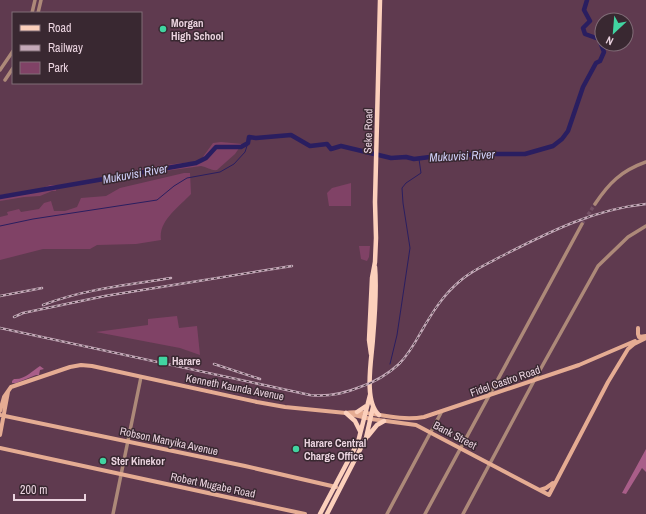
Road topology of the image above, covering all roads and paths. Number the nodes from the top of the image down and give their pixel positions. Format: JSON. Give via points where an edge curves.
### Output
{"nodes":[{"id":1,"x":35,"y":0,"type":"edge"},
{"id":2,"x":41,"y":0,"type":"edge"},
{"id":3,"x":380,"y":0,"type":"edge"},
{"id":4,"x":32,"y":12,"type":"edge"},
{"id":5,"x":38,"y":12,"type":"edge"},
{"id":6,"x":12,"y":52,"type":"edge"},
{"id":7,"x":0,"y":70,"type":"edge"},
{"id":8,"x":12,"y":70,"type":"edge"},
{"id":9,"x":5,"y":80,"type":"dead end"},
{"id":10,"x":646,"y":162,"type":"edge"},
{"id":11,"x":595,"y":204,"type":"tunnel mouth"},
{"id":12,"x":582,"y":224,"type":"tunnel mouth"},
{"id":13,"x":646,"y":226,"type":"edge"},
{"id":14,"x":638,"y":328,"type":"dead end"},
{"id":15,"x":646,"y":337,"type":"edge"},
{"id":16,"x":613,"y":351,"type":"junction"},
{"id":17,"x":623,"y":358,"type":"junction"},
{"id":18,"x":142,"y":377,"type":"junction"},
{"id":19,"x":535,"y":380,"type":"junction"},
{"id":20,"x":8,"y":392,"type":"junction"},
{"id":21,"x":370,"y":393,"type":"junction"},
{"id":22,"x":488,"y":396,"type":"junction"},
{"id":23,"x":366,"y":406,"type":"junction"},
{"id":24,"x":373,"y":406,"type":"junction"},
{"id":25,"x":0,"y":411,"type":"edge"},
{"id":26,"x":442,"y":411,"type":"junction"},
{"id":27,"x":357,"y":412,"type":"junction"},
{"id":28,"x":346,"y":413,"type":"junction"},
{"id":29,"x":2,"y":415,"type":"edge"},
{"id":30,"x":364,"y":415,"type":"junction"},
{"id":31,"x":379,"y":415,"type":"junction"},
{"id":32,"x":372,"y":416,"type":"junction"},
{"id":33,"x":384,"y":421,"type":"junction"},
{"id":34,"x":431,"y":432,"type":"junction"},
{"id":35,"x":360,"y":433,"type":"junction"},
{"id":36,"x":0,"y":434,"type":"edge"},
{"id":37,"x":366,"y":438,"type":"junction"},
{"id":38,"x":128,"y":442,"type":"junction"},
{"id":39,"x":0,"y":448,"type":"edge"},
{"id":40,"x":461,"y":448,"type":"junction"},
{"id":41,"x":490,"y":464,"type":"junction"},
{"id":42,"x":120,"y":474,"type":"junction"},
{"id":43,"x":556,"y":480,"type":"junction"},
{"id":44,"x":334,"y":486,"type":"junction"},
{"id":45,"x":340,"y":488,"type":"junction"},
{"id":46,"x":540,"y":490,"type":"junction"},
{"id":47,"x":112,"y":514,"type":"edge"},
{"id":48,"x":305,"y":514,"type":"edge"},
{"id":49,"x":320,"y":514,"type":"edge"},
{"id":50,"x":327,"y":514,"type":"edge"},
{"id":51,"x":387,"y":514,"type":"edge"},
{"id":52,"x":425,"y":514,"type":"edge"},
{"id":53,"x":463,"y":514,"type":"edge"}],
"edges":[{"from":1,"to":4,"type":"street"},
{"from":2,"to":5,"type":"street"},
{"from":3,"to":21,"type":"main road","name":"Seke Road","via":[[374,262],[369,340]]},
{"from":6,"to":7,"type":"street"},
{"from":8,"to":9,"type":"street"},
{"from":10,"to":11,"type":"street","via":[[615,179]]},
{"from":12,"to":22,"type":"street"},
{"from":13,"to":19,"type":"street","via":[[628,237],[598,266]]},
{"from":14,"to":15,"type":"main road","via":[[639,337]]},
{"from":15,"to":16,"type":"main road","name":"Fidel Castro Road"},
{"from":15,"to":17,"type":"main road","via":[[629,348]]},
{"from":16,"to":17,"type":"main road","via":[[620,352]]},
{"from":16,"to":19,"type":"main road","name":"Fidel Castro Road","via":[[579,366]]},
{"from":17,"to":43,"type":"main road"},
{"from":18,"to":20,"type":"main road","name":"Kenneth Kaunda Avenue","via":[[81,365],[16,385]]},
{"from":18,"to":28,"type":"main road","name":"Kenneth Kaunda Avenue","via":[[285,407]]},
{"from":18,"to":38,"type":"street"},
{"from":19,"to":22,"type":"main road","name":"Fidel Castro Road"},
{"from":19,"to":41,"type":"street"},
{"from":20,"to":25,"type":"main road"},
{"from":20,"to":29,"type":"main road"},
{"from":21,"to":23,"type":"main road"},
{"from":21,"to":24,"type":"main road"},
{"from":22,"to":26,"type":"main road","name":"Fidel Castro Road"},
{"from":22,"to":40,"type":"street"},
{"from":23,"to":27,"type":"main road"},
{"from":23,"to":30,"type":"main road"},
{"from":24,"to":31,"type":"main road"},
{"from":24,"to":32,"type":"main road"},
{"from":26,"to":31,"type":"main road","name":"Fidel Castro Road","via":[[412,419]]},
{"from":26,"to":34,"type":"street"},
{"from":27,"to":28,"type":"main road"},
{"from":27,"to":30,"type":"main road"},
{"from":28,"to":30,"type":"main road"},
{"from":28,"to":35,"type":"main road","via":[[356,421]]},
{"from":29,"to":36,"type":"main road"},
{"from":29,"to":38,"type":"main road","name":"Robson Manyika Avenue"},
{"from":30,"to":32,"type":"main road","name":"Fidel Castro Road"},
{"from":30,"to":35,"type":"main road"},
{"from":31,"to":32,"type":"main road","name":"Fidel Castro Road"},
{"from":32,"to":33,"type":"main road","name":"Bank Street"},
{"from":32,"to":37,"type":"main road"},
{"from":33,"to":34,"type":"main road","name":"Bank Street","via":[[416,425]]},
{"from":33,"to":37,"type":"main road"},
{"from":34,"to":40,"type":"main road","name":"Bank Street"},
{"from":34,"to":51,"type":"street"},
{"from":35,"to":44,"type":"main road","via":[[354,451]]},
{"from":37,"to":45,"type":"main road"},
{"from":38,"to":42,"type":"street"},
{"from":38,"to":44,"type":"main road","name":"Robson Manyika Avenue"},
{"from":39,"to":42,"type":"main road","name":"Robert Mugabe Road"},
{"from":40,"to":41,"type":"main road","name":"Bank Street"},
{"from":40,"to":52,"type":"street"},
{"from":41,"to":46,"type":"main road","name":"Bank Street"},
{"from":41,"to":53,"type":"street"},
{"from":42,"to":47,"type":"street"},
{"from":42,"to":48,"type":"main road","name":"Robert Mugabe Road"},
{"from":43,"to":46,"type":"main road"},
{"from":43,"to":46,"type":"main road","name":"Bank Street","via":[[549,495]]},
{"from":44,"to":45,"type":"main road","name":"Robson Manyika Avenue"},
{"from":44,"to":49,"type":"main road"},
{"from":45,"to":50,"type":"main road"}]}
